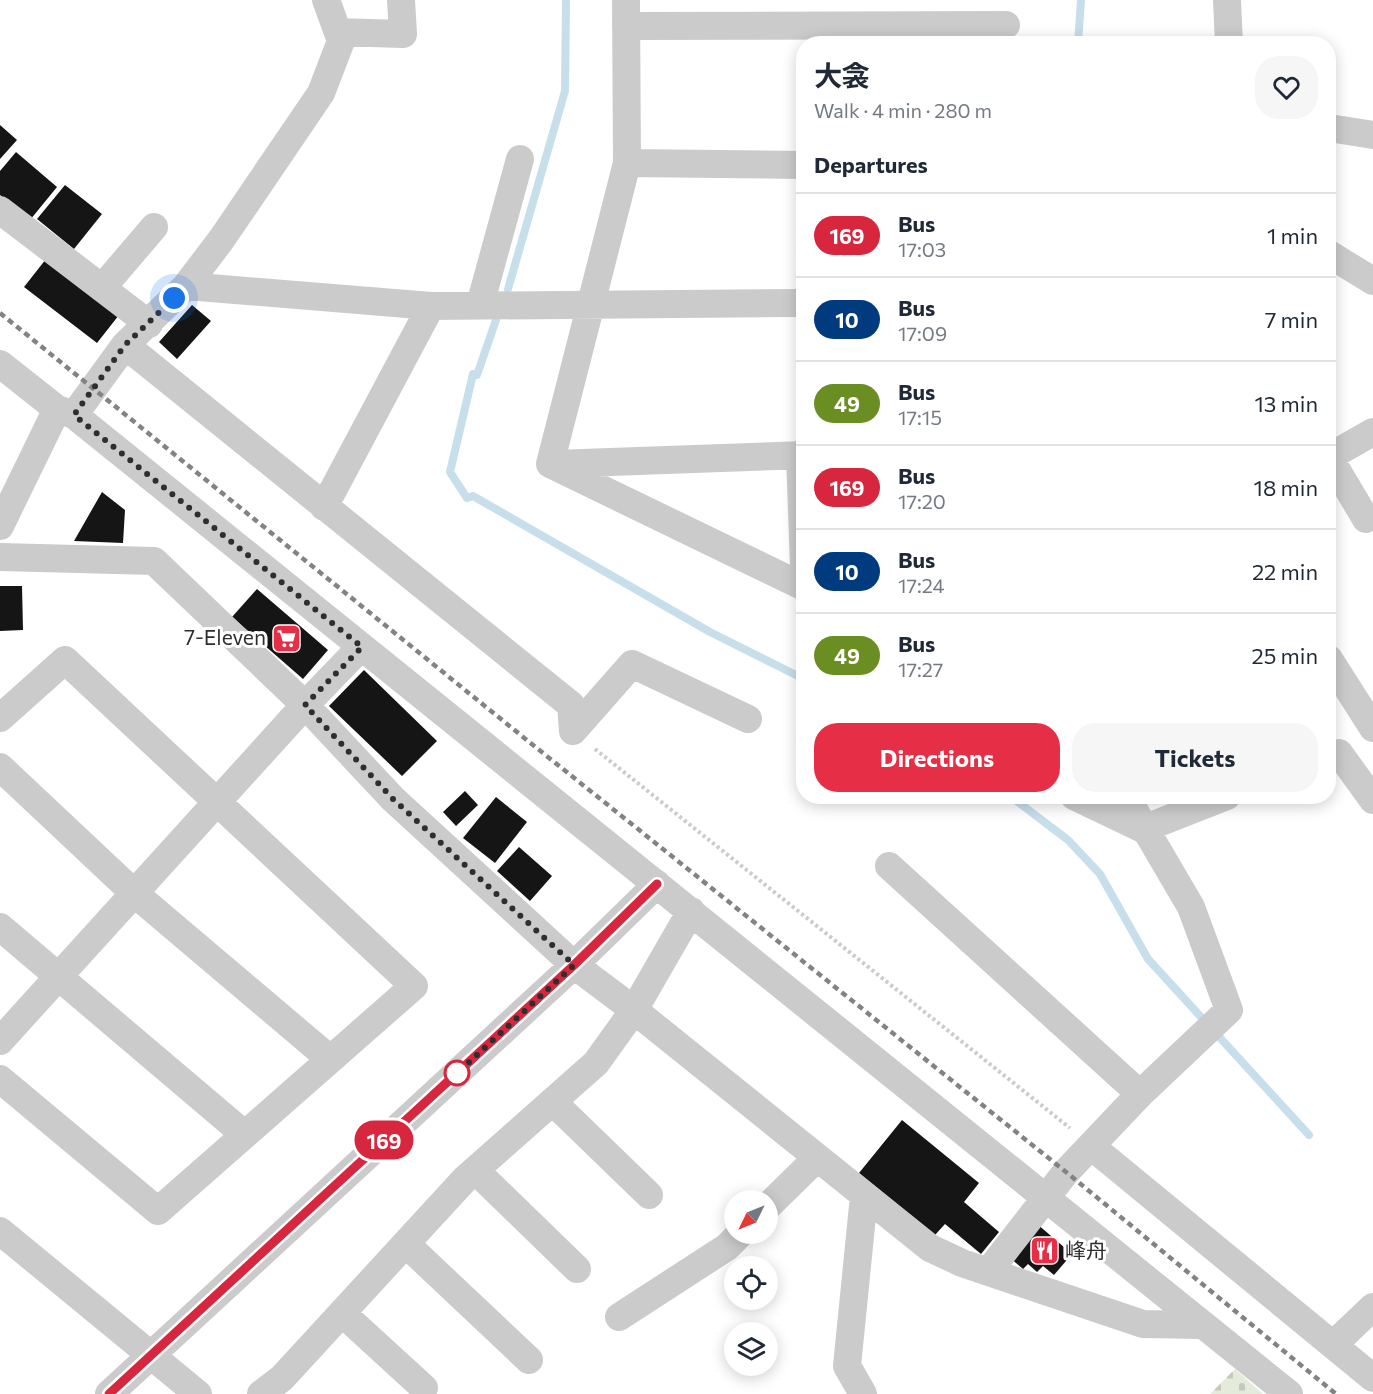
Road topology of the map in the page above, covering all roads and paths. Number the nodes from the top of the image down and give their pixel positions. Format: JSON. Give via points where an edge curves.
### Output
{"nodes":[{"id":1,"x":326,"y":0,"type":"edge"},
{"id":2,"x":401,"y":0,"type":"edge"},
{"id":3,"x":1227,"y":0,"type":"edge"},
{"id":4,"x":626,"y":13,"type":"edge"},
{"id":5,"x":1006,"y":23,"type":"edge"},
{"id":6,"x":338,"y":32,"type":"junction"},
{"id":7,"x":1229,"y":36,"type":"edge"},
{"id":8,"x":1336,"y":129,"type":"edge"},
{"id":9,"x":1373,"y":135,"type":"edge"},
{"id":10,"x":520,"y":159,"type":"dead end"},
{"id":11,"x":627,"y":163,"type":"junction"},
{"id":12,"x":796,"y":165,"type":"edge"},
{"id":13,"x":0,"y":210,"type":"edge"},
{"id":14,"x":154,"y":227,"type":"dead end"},
{"id":15,"x":1336,"y":258,"type":"edge"},
{"id":16,"x":1373,"y":280,"type":"edge"},
{"id":17,"x":186,"y":286,"type":"junction"},
{"id":18,"x":102,"y":288,"type":"junction"},
{"id":19,"x":796,"y":303,"type":"edge"},
{"id":20,"x":590,"y":304,"type":"junction"},
{"id":21,"x":480,"y":305,"type":"junction"},
{"id":22,"x":431,"y":306,"type":"junction"},
{"id":23,"x":149,"y":324,"type":"junction"},
{"id":24,"x":125,"y":345,"type":"junction"},
{"id":25,"x":2,"y":371,"type":"edge"},
{"id":26,"x":65,"y":412,"type":"junction"},
{"id":27,"x":1373,"y":432,"type":"edge"},
{"id":28,"x":1336,"y":453,"type":"edge"},
{"id":29,"x":796,"y":455,"type":"edge"},
{"id":30,"x":550,"y":464,"type":"junction"},
{"id":31,"x":1336,"y":469,"type":"edge"},
{"id":32,"x":9,"y":483,"type":"edge"},
{"id":33,"x":324,"y":507,"type":"junction"},
{"id":34,"x":1366,"y":519,"type":"dead end"},
{"id":35,"x":0,"y":525,"type":"edge"},
{"id":36,"x":0,"y":557,"type":"edge"},
{"id":37,"x":796,"y":583,"type":"edge"},
{"id":38,"x":362,"y":647,"type":"junction"},
{"id":39,"x":1336,"y":670,"type":"edge"},
{"id":40,"x":305,"y":705,"type":"junction"},
{"id":41,"x":0,"y":718,"type":"edge"},
{"id":42,"x":748,"y":719,"type":"dead end"},
{"id":43,"x":1373,"y":728,"type":"edge"},
{"id":44,"x":573,"y":731,"type":"junction"},
{"id":45,"x":1373,"y":740,"type":"edge"},
{"id":46,"x":1336,"y":754,"type":"edge"},
{"id":47,"x":1336,"y":757,"type":"edge"},
{"id":48,"x":0,"y":767,"type":"edge"},
{"id":49,"x":1373,"y":800,"type":"edge"},
{"id":50,"x":216,"y":803,"type":"junction"},
{"id":51,"x":1091,"y":804,"type":"edge"},
{"id":52,"x":1130,"y":804,"type":"edge"},
{"id":53,"x":1207,"y":804,"type":"edge"},
{"id":54,"x":1143,"y":829,"type":"junction"},
{"id":55,"x":889,"y":866,"type":"dead end"},
{"id":56,"x":657,"y":884,"type":"junction"},
{"id":57,"x":134,"y":893,"type":"junction"},
{"id":58,"x":691,"y":911,"type":"junction"},
{"id":59,"x":0,"y":927,"type":"edge"},
{"id":60,"x":574,"y":965,"type":"junction"},
{"id":61,"x":58,"y":976,"type":"junction"},
{"id":62,"x":634,"y":1010,"type":"junction"},
{"id":63,"x":0,"y":1041,"type":"edge"},
{"id":64,"x":330,"y":1059,"type":"junction"},
{"id":65,"x":0,"y":1079,"type":"edge"},
{"id":66,"x":1140,"y":1094,"type":"junction"},
{"id":67,"x":553,"y":1102,"type":"junction"},
{"id":68,"x":244,"y":1134,"type":"junction"},
{"id":69,"x":1091,"y":1146,"type":"junction"},
{"id":70,"x":817,"y":1158,"type":"junction"},
{"id":71,"x":475,"y":1170,"type":"junction"},
{"id":72,"x":649,"y":1195,"type":"dead end"},
{"id":73,"x":778,"y":1196,"type":"edge"},
{"id":74,"x":864,"y":1196,"type":"junction"},
{"id":75,"x":1045,"y":1198,"type":"junction"},
{"id":76,"x":0,"y":1231,"type":"edge"},
{"id":77,"x":406,"y":1244,"type":"junction"},
{"id":78,"x":729,"y":1244,"type":"edge"},
{"id":79,"x":577,"y":1269,"type":"dead end"},
{"id":80,"x":988,"y":1272,"type":"junction"},
{"id":81,"x":1373,"y":1307,"type":"edge"},
{"id":82,"x":342,"y":1313,"type":"junction"},
{"id":83,"x":619,"y":1317,"type":"dead end"},
{"id":84,"x":1201,"y":1325,"type":"junction"},
{"id":85,"x":1333,"y":1345,"type":"junction"},
{"id":86,"x":151,"y":1356,"type":"junction"},
{"id":87,"x":529,"y":1360,"type":"dead end"},
{"id":88,"x":1373,"y":1378,"type":"edge"},
{"id":89,"x":280,"y":1388,"type":"edge"},
{"id":90,"x":424,"y":1388,"type":"dead end"},
{"id":91,"x":109,"y":1394,"type":"edge"},
{"id":92,"x":198,"y":1394,"type":"edge"},
{"id":93,"x":863,"y":1394,"type":"edge"},
{"id":94,"x":1289,"y":1394,"type":"edge"}],
"edges":[{"from":1,"to":6,"type":"street"},
{"from":2,"to":6,"type":"street","via":[[403,34]]},
{"from":3,"to":7,"type":"street"},
{"from":4,"to":5,"type":"street"},
{"from":4,"to":11,"type":"street"},
{"from":6,"to":17,"type":"street","via":[[341,41],[321,93]]},
{"from":8,"to":9,"type":"street"},
{"from":10,"to":21,"type":"street"},
{"from":11,"to":12,"type":"street"},
{"from":11,"to":20,"type":"street"},
{"from":13,"to":18,"type":"street"},
{"from":14,"to":18,"type":"street"},
{"from":15,"to":16,"type":"street"},
{"from":17,"to":22,"type":"street"},
{"from":17,"to":23,"type":"street"},
{"from":18,"to":23,"type":"street"},
{"from":19,"to":20,"type":"street"},
{"from":20,"to":21,"type":"street"},
{"from":20,"to":30,"type":"street"},
{"from":21,"to":22,"type":"street"},
{"from":22,"to":33,"type":"street"},
{"from":23,"to":24,"type":"street"},
{"from":24,"to":26,"type":"street"},
{"from":24,"to":33,"type":"street"},
{"from":25,"to":26,"type":"street"},
{"from":26,"to":32,"type":"street"},
{"from":26,"to":38,"type":"street"},
{"from":27,"to":28,"type":"street"},
{"from":29,"to":30,"type":"street"},
{"from":30,"to":37,"type":"street"},
{"from":31,"to":34,"type":"street"},
{"from":32,"to":35,"type":"street"},
{"from":33,"to":44,"type":"street","via":[[571,705]]},
{"from":36,"to":40,"type":"street","via":[[154,561],[182,576]]},
{"from":38,"to":40,"type":"street"},
{"from":38,"to":56,"type":"street"},
{"from":39,"to":43,"type":"street"},
{"from":40,"to":50,"type":"street"},
{"from":40,"to":60,"type":"street","via":[[393,799]]},
{"from":41,"to":50,"type":"street","via":[[65,660]]},
{"from":42,"to":44,"type":"street","via":[[632,664]]},
{"from":44,"to":69,"type":"path"},
{"from":45,"to":46,"type":"street"},
{"from":47,"to":49,"type":"street"},
{"from":48,"to":57,"type":"street"},
{"from":50,"to":57,"type":"street"},
{"from":50,"to":64,"type":"street","via":[[414,986]]},
{"from":51,"to":54,"type":"street"},
{"from":52,"to":54,"type":"street"},
{"from":53,"to":54,"type":"street"},
{"from":54,"to":66,"type":"street","via":[[1191,907],[1229,1010]]},
{"from":55,"to":66,"type":"street"},
{"from":56,"to":58,"type":"street"},
{"from":56,"to":60,"type":"street"},
{"from":57,"to":61,"type":"street"},
{"from":57,"to":64,"type":"street"},
{"from":58,"to":62,"type":"street"},
{"from":58,"to":75,"type":"street"},
{"from":59,"to":61,"type":"street"},
{"from":60,"to":62,"type":"street"},
{"from":60,"to":86,"type":"street"},
{"from":61,"to":63,"type":"street"},
{"from":61,"to":68,"type":"street"},
{"from":62,"to":67,"type":"street","via":[[596,1063]]},
{"from":62,"to":70,"type":"street"},
{"from":64,"to":68,"type":"street"},
{"from":65,"to":68,"type":"street","via":[[158,1211]]},
{"from":66,"to":69,"type":"street"},
{"from":67,"to":71,"type":"street"},
{"from":67,"to":72,"type":"street"},
{"from":69,"to":75,"type":"street"},
{"from":69,"to":85,"type":"street"},
{"from":70,"to":73,"type":"street"},
{"from":70,"to":74,"type":"street"},
{"from":71,"to":77,"type":"street"},
{"from":71,"to":79,"type":"street"},
{"from":74,"to":80,"type":"street","via":[[930,1248]]},
{"from":74,"to":93,"type":"street","via":[[847,1366]]},
{"from":75,"to":80,"type":"street"},
{"from":75,"to":84,"type":"street"},
{"from":76,"to":86,"type":"street"},
{"from":77,"to":82,"type":"street"},
{"from":77,"to":87,"type":"street"},
{"from":78,"to":83,"type":"street"},
{"from":80,"to":84,"type":"street","via":[[1143,1324]]},
{"from":81,"to":85,"type":"street"},
{"from":82,"to":89,"type":"street"},
{"from":82,"to":90,"type":"street"},
{"from":84,"to":94,"type":"street"},
{"from":85,"to":88,"type":"street"},
{"from":86,"to":91,"type":"street"},
{"from":86,"to":92,"type":"street"}]}
